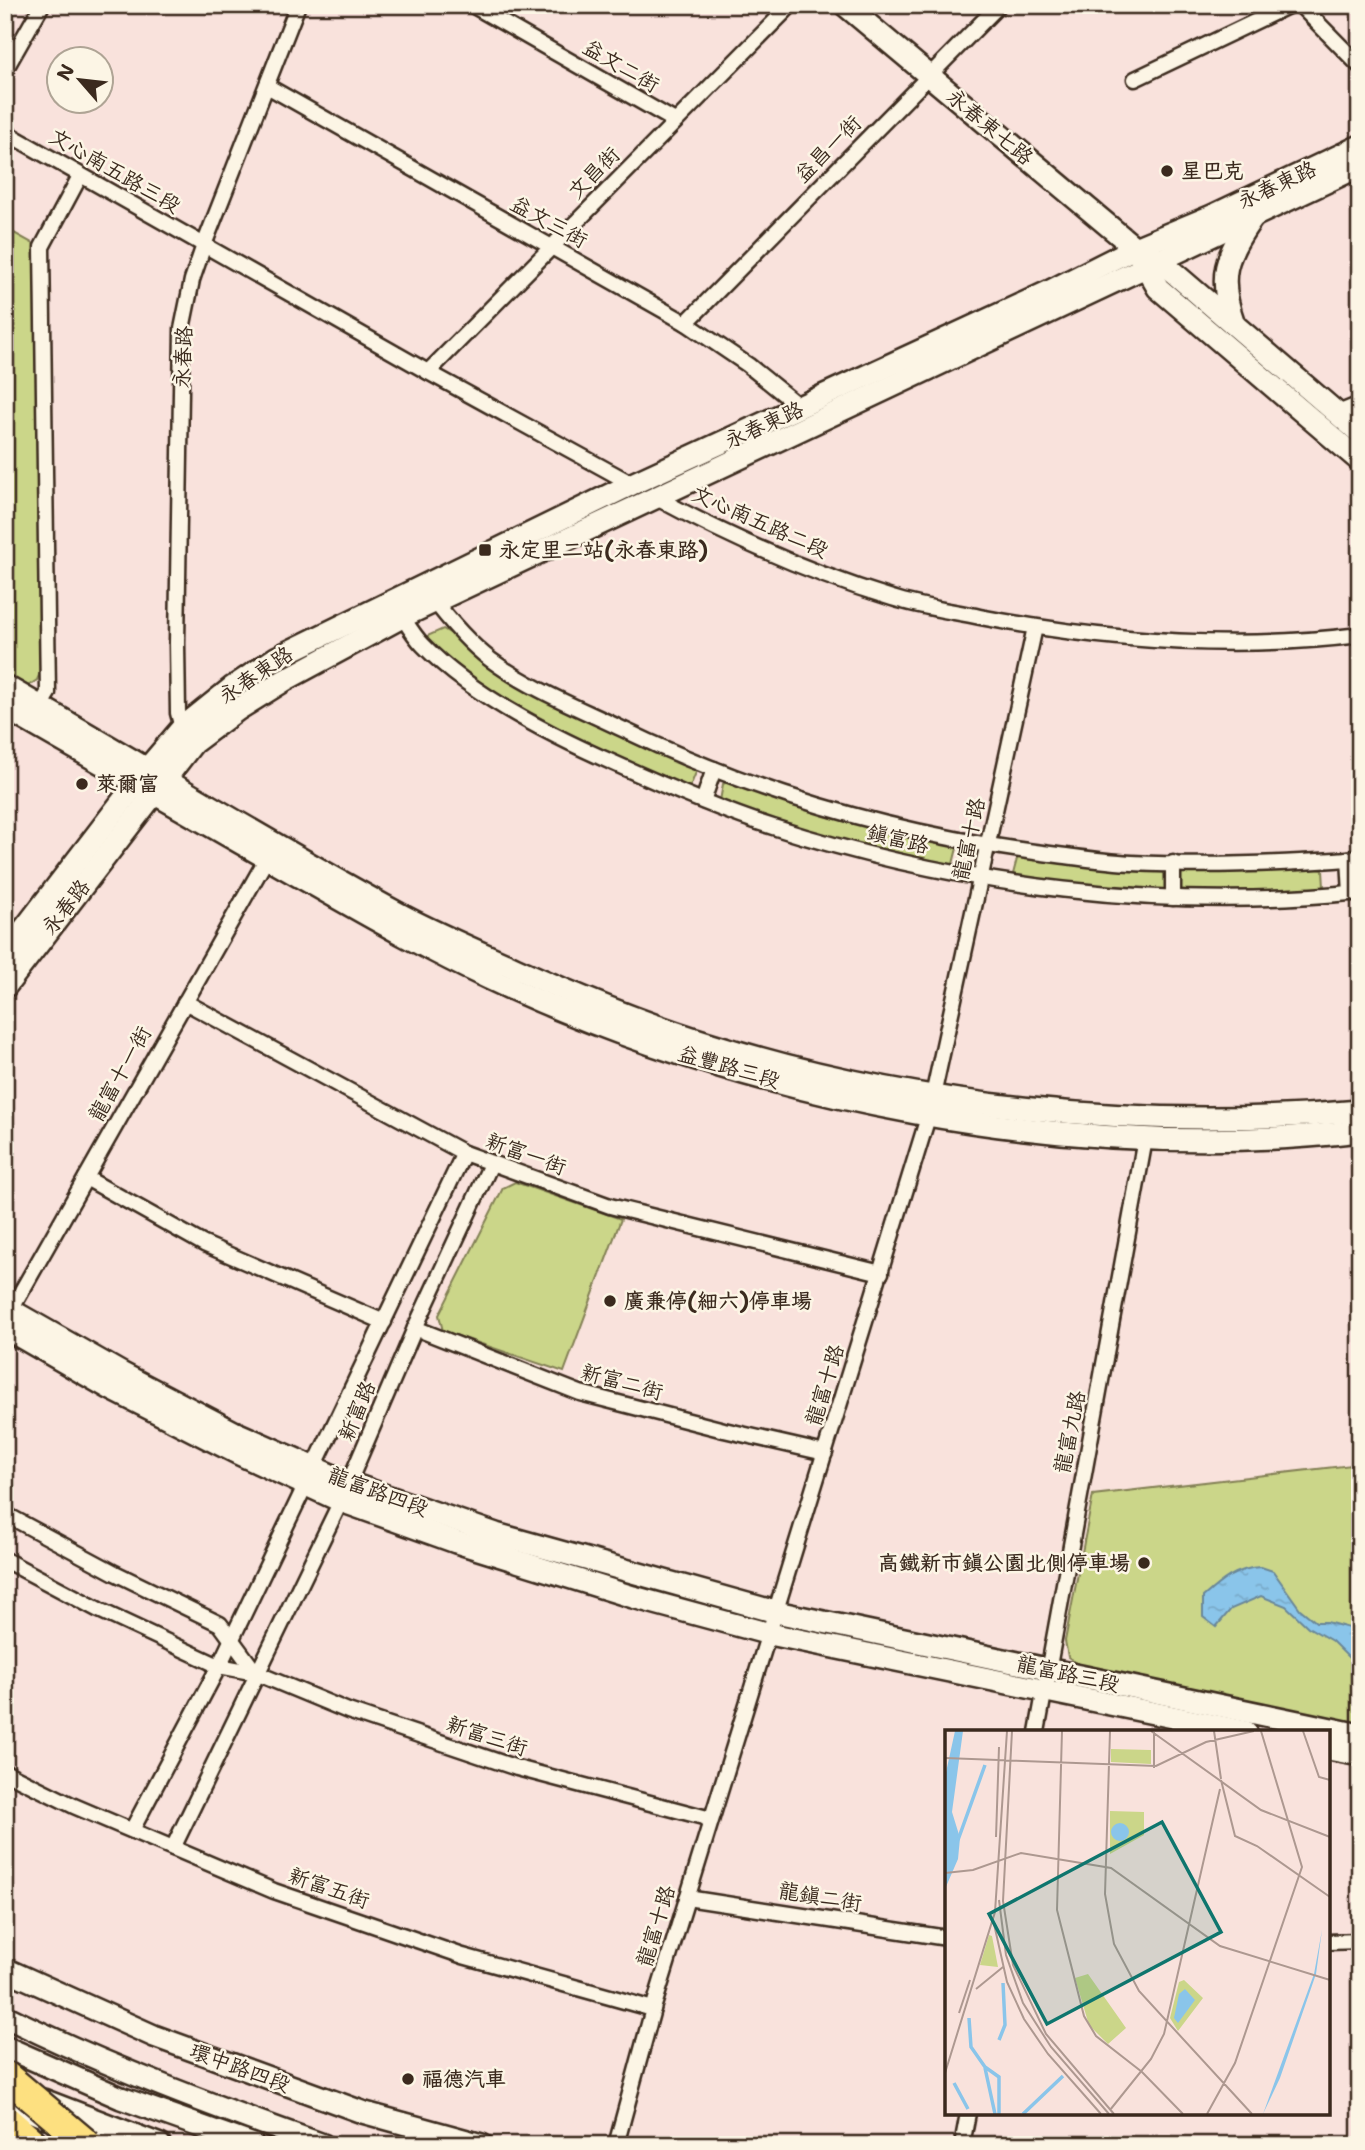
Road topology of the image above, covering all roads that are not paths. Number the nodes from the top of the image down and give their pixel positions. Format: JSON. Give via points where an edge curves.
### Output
{"nodes":[{"id":1,"x":42,"y":5,"type":"edge"},
{"id":2,"x":298,"y":5,"type":"edge"},
{"id":3,"x":472,"y":5,"type":"edge"},
{"id":4,"x":791,"y":5,"type":"edge"},
{"id":5,"x":845,"y":5,"type":"edge"},
{"id":6,"x":999,"y":5,"type":"edge"},
{"id":7,"x":1290,"y":5,"type":"edge"},
{"id":8,"x":1300,"y":5,"type":"edge"},
{"id":9,"x":1360,"y":66,"type":"edge"},
{"id":10,"x":5,"y":70,"type":"edge"},
{"id":11,"x":929,"y":76,"type":"junction"},
{"id":12,"x":1135,"y":79,"type":"dead end"},
{"id":13,"x":267,"y":86,"type":"junction"},
{"id":14,"x":675,"y":121,"type":"junction"},
{"id":15,"x":5,"y":132,"type":"edge"},
{"id":16,"x":1360,"y":146,"type":"edge"},
{"id":17,"x":1360,"y":166,"type":"edge"},
{"id":18,"x":80,"y":176,"type":"junction"},
{"id":19,"x":1253,"y":217,"type":"junction"},
{"id":20,"x":204,"y":245,"type":"junction"},
{"id":21,"x":550,"y":247,"type":"junction"},
{"id":22,"x":1136,"y":248,"type":"junction"},
{"id":23,"x":1153,"y":264,"type":"junction"},
{"id":24,"x":686,"y":323,"type":"junction"},
{"id":25,"x":1234,"y":324,"type":"junction"},
{"id":26,"x":428,"y":372,"type":"junction"},
{"id":27,"x":1360,"y":404,"type":"edge"},
{"id":28,"x":801,"y":408,"type":"junction"},
{"id":29,"x":1338,"y":413,"type":"junction"},
{"id":30,"x":1360,"y":433,"type":"edge"},
{"id":31,"x":1360,"y":461,"type":"edge"},
{"id":32,"x":632,"y":484,"type":"junction"},
{"id":33,"x":655,"y":497,"type":"junction"},
{"id":34,"x":429,"y":594,"type":"junction"},
{"id":35,"x":397,"y":609,"type":"junction"},
{"id":36,"x":1035,"y":627,"type":"junction"},
{"id":37,"x":1360,"y":635,"type":"edge"},
{"id":38,"x":5,"y":686,"type":"edge"},
{"id":39,"x":40,"y":706,"type":"junction"},
{"id":40,"x":5,"y":708,"type":"edge"},
{"id":41,"x":188,"y":736,"type":"junction"},
{"id":42,"x":714,"y":769,"type":"junction"},
{"id":43,"x":151,"y":781,"type":"junction"},
{"id":44,"x":703,"y":801,"type":"junction"},
{"id":45,"x":989,"y":845,"type":"junction"},
{"id":46,"x":267,"y":858,"type":"junction"},
{"id":47,"x":1354,"y":858,"type":"edge"},
{"id":48,"x":1173,"y":863,"type":"junction"},
{"id":49,"x":982,"y":877,"type":"junction"},
{"id":50,"x":1355,"y":892,"type":"edge"},
{"id":51,"x":1173,"y":898,"type":"junction"},
{"id":52,"x":5,"y":954,"type":"edge"},
{"id":53,"x":5,"y":987,"type":"edge"},
{"id":54,"x":185,"y":1002,"type":"junction"},
{"id":55,"x":931,"y":1105,"type":"junction"},
{"id":56,"x":1360,"y":1111,"type":"edge"},
{"id":57,"x":1360,"y":1131,"type":"edge"},
{"id":58,"x":1145,"y":1139,"type":"junction"},
{"id":59,"x":464,"y":1153,"type":"junction"},
{"id":60,"x":491,"y":1164,"type":"junction"},
{"id":61,"x":86,"y":1178,"type":"junction"},
{"id":62,"x":881,"y":1273,"type":"junction"},
{"id":63,"x":7,"y":1315,"type":"edge"},
{"id":64,"x":384,"y":1322,"type":"junction"},
{"id":65,"x":415,"y":1328,"type":"junction"},
{"id":66,"x":825,"y":1453,"type":"junction"},
{"id":67,"x":309,"y":1476,"type":"junction"},
{"id":68,"x":345,"y":1492,"type":"junction"},
{"id":69,"x":5,"y":1514,"type":"edge"},
{"id":70,"x":5,"y":1560,"type":"edge"},
{"id":71,"x":776,"y":1612,"type":"junction"},
{"id":72,"x":770,"y":1634,"type":"junction"},
{"id":73,"x":231,"y":1640,"type":"junction"},
{"id":74,"x":219,"y":1666,"type":"junction"},
{"id":75,"x":256,"y":1673,"type":"junction"},
{"id":76,"x":1047,"y":1680,"type":"junction"},
{"id":77,"x":1037,"y":1730,"type":"edge"},
{"id":78,"x":1238,"y":1730,"type":"edge"},
{"id":79,"x":1360,"y":1735,"type":"edge"},
{"id":80,"x":1330,"y":1749,"type":"edge"},
{"id":81,"x":1360,"y":1755,"type":"edge"},
{"id":82,"x":5,"y":1772,"type":"edge"},
{"id":83,"x":711,"y":1819,"type":"junction"},
{"id":84,"x":132,"y":1830,"type":"junction"},
{"id":85,"x":173,"y":1847,"type":"junction"},
{"id":86,"x":687,"y":1898,"type":"junction"},
{"id":87,"x":945,"y":1938,"type":"edge"},
{"id":88,"x":1360,"y":1941,"type":"edge"},
{"id":89,"x":1330,"y":1942,"type":"edge"},
{"id":90,"x":5,"y":1969,"type":"edge"},
{"id":91,"x":653,"y":2010,"type":"junction"},
{"id":92,"x":5,"y":2016,"type":"edge"},
{"id":93,"x":5,"y":2047,"type":"edge"},
{"id":94,"x":5,"y":2075,"type":"edge"},
{"id":95,"x":5,"y":2084,"type":"edge"},
{"id":96,"x":5,"y":2100,"type":"edge"},
{"id":97,"x":968,"y":2115,"type":"edge"},
{"id":98,"x":5,"y":2119,"type":"edge"},
{"id":99,"x":35,"y":2145,"type":"edge"},
{"id":100,"x":88,"y":2145,"type":"edge"},
{"id":101,"x":112,"y":2145,"type":"edge"},
{"id":102,"x":160,"y":2145,"type":"edge"},
{"id":103,"x":253,"y":2145,"type":"edge"},
{"id":104,"x":323,"y":2145,"type":"edge"},
{"id":105,"x":482,"y":2145,"type":"edge"},
{"id":106,"x":616,"y":2145,"type":"edge"},
{"id":107,"x":962,"y":2145,"type":"edge"}],
"edges":[{"from":1,"to":10,"type":"street"},
{"from":2,"to":13,"type":"street","name":"永春路"},
{"from":3,"to":14,"type":"street","name":"益文二街"},
{"from":4,"to":14,"type":"street","name":"文昌街"},
{"from":5,"to":11,"type":"street","name":"永春東七路"},
{"from":6,"to":11,"type":"street","name":"益昌一街"},
{"from":7,"to":12,"type":"street"},
{"from":8,"to":9,"type":"street"},
{"from":11,"to":22,"type":"street","name":"永春東七路"},
{"from":11,"to":24,"type":"street","name":"益昌一街"},
{"from":13,"to":20,"type":"street","name":"永春路"},
{"from":13,"to":21,"type":"street","name":"益文三街"},
{"from":14,"to":21,"type":"street","name":"文昌街"},
{"from":15,"to":18,"type":"street","name":"文心南五路三段"},
{"from":16,"to":22,"type":"street","name":"永春東路"},
{"from":17,"to":19,"type":"street","name":"永春東路"},
{"from":18,"to":20,"type":"street","name":"文心南五路三段"},
{"from":18,"to":39,"type":"street","via":[[43,247],[48,693]]},
{"from":19,"to":23,"type":"street","name":"永春東路"},
{"from":19,"to":25,"type":"street","via":[[1231,250],[1223,282]]},
{"from":20,"to":26,"type":"street","name":"文心南五路二段"},
{"from":20,"to":41,"type":"street","name":"永春路","via":[[182,329],[178,713]]},
{"from":21,"to":24,"type":"street","name":"益文三街"},
{"from":21,"to":26,"type":"street","name":"文昌街"},
{"from":22,"to":23,"type":"street","name":"永春東七路"},
{"from":22,"to":28,"type":"street","name":"永春東路"},
{"from":23,"to":25,"type":"street","name":"永春東七路"},
{"from":23,"to":31,"type":"street","name":"永春東七路","via":[[1158,288]]},
{"from":23,"to":33,"type":"street","name":"永春東路"},
{"from":24,"to":28,"type":"street","name":"益文三街"},
{"from":25,"to":29,"type":"street","name":"永春東七路"},
{"from":26,"to":32,"type":"street","name":"文心南五路二段"},
{"from":27,"to":29,"type":"street"},
{"from":28,"to":32,"type":"street","name":"永春東路"},
{"from":29,"to":30,"type":"street","name":"永春東七路"},
{"from":32,"to":33,"type":"street","name":"文心南五路二段"},
{"from":32,"to":34,"type":"street","name":"永春東路"},
{"from":33,"to":34,"type":"street","name":"永春東路"},
{"from":33,"to":36,"type":"street","name":"文心南五路二段","via":[[786,560],[893,598]]},
{"from":34,"to":35,"type":"street","name":"永春東路"},
{"from":34,"to":42,"type":"street","name":"鎮富路","via":[[453,625],[493,662],[598,718]]},
{"from":35,"to":41,"type":"street","name":"永春東路","via":[[276,657],[233,687]]},
{"from":35,"to":44,"type":"street","name":"鎮富路","via":[[422,645],[476,689],[575,746]]},
{"from":36,"to":37,"type":"street","name":"文心南五路二段","via":[[1180,642]]},
{"from":36,"to":45,"type":"street","name":"龍富十路"},
{"from":38,"to":39,"type":"street"},
{"from":39,"to":43,"type":"street"},
{"from":40,"to":43,"type":"street"},
{"from":41,"to":43,"type":"street","name":"永春路"},
{"from":42,"to":44,"type":"street"},
{"from":42,"to":45,"type":"street","name":"鎮富路","via":[[815,806]]},
{"from":43,"to":46,"type":"street","name":"益豐路三段"},
{"from":43,"to":52,"type":"street","name":"永春路"},
{"from":43,"to":53,"type":"street","name":"永春路"},
{"from":43,"to":55,"type":"street","name":"益豐路三段","via":[[404,917],[579,996],[741,1053]]},
{"from":44,"to":49,"type":"street","name":"鎮富路","via":[[773,827],[911,865]]},
{"from":45,"to":48,"type":"street","name":"鎮富路","via":[[1131,863]]},
{"from":45,"to":49,"type":"street","name":"龍富十路"},
{"from":46,"to":54,"type":"street","name":"龍富十一街"},
{"from":46,"to":55,"type":"street","name":"益豐路三段","via":[[397,933],[487,978],[629,1037],[800,1088]]},
{"from":47,"to":48,"type":"street","name":"鎮富路"},
{"from":47,"to":50,"type":"street","name":"鎮富路"},
{"from":48,"to":51,"type":"street"},
{"from":49,"to":51,"type":"street","name":"鎮富路"},
{"from":49,"to":55,"type":"street","name":"龍富十路"},
{"from":50,"to":51,"type":"street","name":"鎮富路"},
{"from":54,"to":59,"type":"street","name":"新富一街"},
{"from":54,"to":61,"type":"street","name":"龍富十一街"},
{"from":55,"to":56,"type":"street","name":"益豐路三段","via":[[1116,1117],[1247,1118]]},
{"from":55,"to":58,"type":"street","name":"益豐路三段","via":[[1024,1128]]},
{"from":55,"to":62,"type":"street","name":"龍富十路"},
{"from":57,"to":58,"type":"street","name":"益豐路三段","via":[[1265,1139]]},
{"from":58,"to":76,"type":"street","name":"龍富九路"},
{"from":59,"to":60,"type":"street","name":"新富一街"},
{"from":59,"to":64,"type":"street","name":"新富路"},
{"from":60,"to":62,"type":"street","name":"新富一街","via":[[610,1206]]},
{"from":60,"to":65,"type":"street","name":"新富路"},
{"from":61,"to":63,"type":"street","name":"龍富十一街"},
{"from":61,"to":64,"type":"street","via":[[204,1244]]},
{"from":62,"to":66,"type":"street","name":"龍富十路"},
{"from":63,"to":67,"type":"street","name":"龍富路四段","via":[[234,1432]]},
{"from":64,"to":67,"type":"street","name":"新富路"},
{"from":65,"to":66,"type":"street","name":"新富二街","via":[[579,1393]]},
{"from":65,"to":68,"type":"street","name":"新富路"},
{"from":66,"to":71,"type":"street","name":"龍富十路"},
{"from":67,"to":68,"type":"street","name":"龍富路四段"},
{"from":67,"to":73,"type":"street","name":"新富路"},
{"from":68,"to":71,"type":"street","name":"龍富路四段"},
{"from":68,"to":72,"type":"street","name":"龍富路四段","via":[[456,1542]]},
{"from":68,"to":75,"type":"street","name":"新富路"},
{"from":69,"to":73,"type":"street","via":[[220,1624]]},
{"from":70,"to":74,"type":"street"},
{"from":71,"to":72,"type":"street","name":"龍富十路"},
{"from":71,"to":76,"type":"street","name":"龍富路三段"},
{"from":72,"to":76,"type":"street","name":"龍富路三段"},
{"from":72,"to":83,"type":"street","name":"龍富十路"},
{"from":73,"to":74,"type":"street","name":"新富路"},
{"from":73,"to":75,"type":"street"},
{"from":74,"to":75,"type":"street"},
{"from":74,"to":84,"type":"street","name":"新富路"},
{"from":75,"to":83,"type":"street","name":"新富三街","via":[[348,1711],[494,1760]]},
{"from":75,"to":85,"type":"street","name":"新富路"},
{"from":76,"to":77,"type":"street","name":"龍富九路"},
{"from":76,"to":78,"type":"street","name":"龍富路三段"},
{"from":76,"to":79,"type":"street","name":"龍富路三段"},
{"from":80,"to":81,"type":"street"},
{"from":82,"to":84,"type":"street","name":"新富五街"},
{"from":83,"to":86,"type":"street","name":"龍富十路"},
{"from":84,"to":85,"type":"street","name":"新富五街"},
{"from":85,"to":91,"type":"street","name":"新富五街","via":[[274,1891],[450,1952]]},
{"from":86,"to":87,"type":"street","name":"龍鎮二街"},
{"from":86,"to":91,"type":"street","name":"龍富十路"},
{"from":88,"to":89,"type":"street"},
{"from":90,"to":105,"type":"street","name":"環中路四段","via":[[154,2036],[362,2112]]},
{"from":91,"to":106,"type":"street","name":"龍富十路"},
{"from":92,"to":104,"type":"street","name":"環中路四段","via":[[134,2074]]},
{"from":93,"to":103,"type":"street","via":[[121,2098]]},
{"from":94,"to":100,"type":"highway","bridge":true},
{"from":95,"to":102,"type":"street"},
{"from":96,"to":101,"type":"street"},
{"from":97,"to":107,"type":"street"},
{"from":98,"to":99,"type":"highway"}]}
